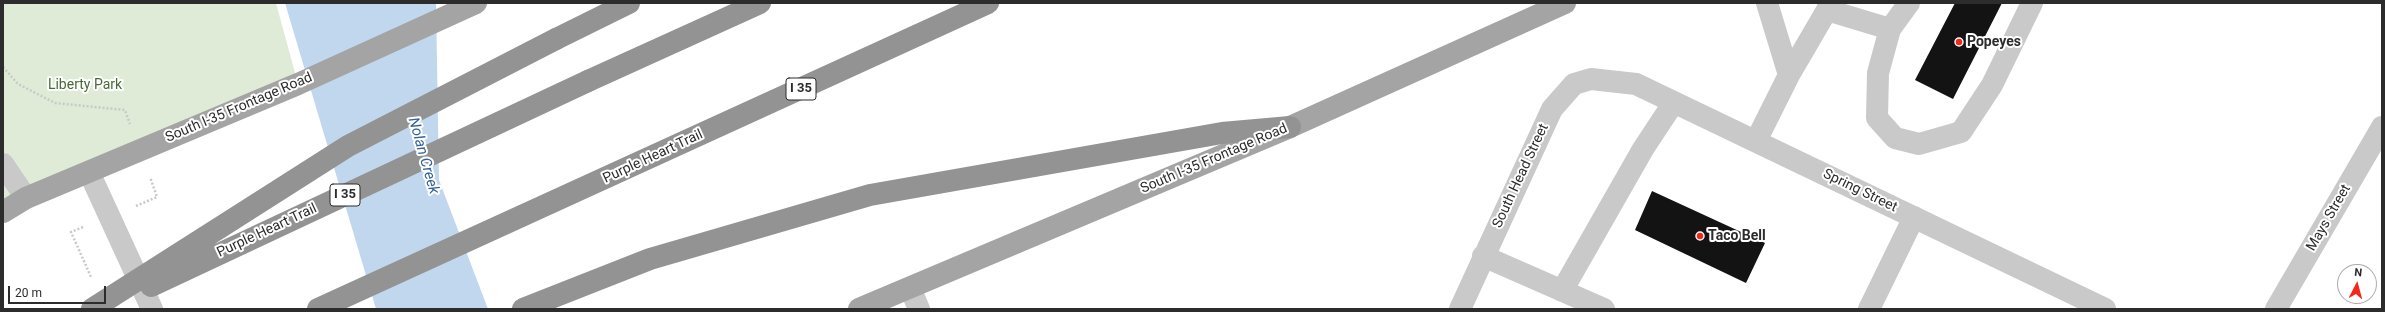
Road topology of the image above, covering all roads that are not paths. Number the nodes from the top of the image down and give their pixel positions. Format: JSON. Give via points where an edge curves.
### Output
{"nodes":[{"id":1,"x":476,"y":3,"type":"edge"},
{"id":2,"x":629,"y":3,"type":"edge"},
{"id":3,"x":760,"y":3,"type":"edge"},
{"id":4,"x":988,"y":3,"type":"edge"},
{"id":5,"x":1557,"y":3,"type":"edge"},
{"id":6,"x":1566,"y":3,"type":"edge"},
{"id":7,"x":1767,"y":3,"type":"edge"},
{"id":8,"x":1909,"y":3,"type":"edge"},
{"id":9,"x":2032,"y":3,"type":"edge"},
{"id":10,"x":1828,"y":6,"type":"edge"},
{"id":11,"x":1526,"y":22,"type":"junction"},
{"id":12,"x":1890,"y":29,"type":"junction"},
{"id":13,"x":1789,"y":75,"type":"junction"},
{"id":14,"x":1612,"y":80,"type":"joint"},
{"id":15,"x":1674,"y":102,"type":"junction"},
{"id":16,"x":1290,"y":127,"type":"junction"},
{"id":17,"x":2382,"y":127,"type":"edge"},
{"id":18,"x":1756,"y":141,"type":"junction"},
{"id":19,"x":3,"y":164,"type":"edge"},
{"id":20,"x":89,"y":172,"type":"junction"},
{"id":21,"x":26,"y":198,"type":"junction"},
{"id":22,"x":3,"y":212,"type":"edge"},
{"id":23,"x":1914,"y":217,"type":"junction"},
{"id":24,"x":1483,"y":256,"type":"junction"},
{"id":25,"x":910,"y":288,"type":"junction"},
{"id":26,"x":1562,"y":291,"type":"junction"},
{"id":27,"x":92,"y":309,"type":"edge"},
{"id":28,"x":101,"y":309,"type":"edge"},
{"id":29,"x":152,"y":309,"type":"edge"},
{"id":30,"x":318,"y":309,"type":"edge"},
{"id":31,"x":523,"y":309,"type":"edge"},
{"id":32,"x":859,"y":309,"type":"edge"},
{"id":33,"x":919,"y":309,"type":"edge"},
{"id":34,"x":1460,"y":309,"type":"edge"},
{"id":35,"x":1604,"y":309,"type":"edge"},
{"id":36,"x":1869,"y":309,"type":"edge"},
{"id":37,"x":2105,"y":309,"type":"edge"},
{"id":38,"x":2276,"y":309,"type":"edge"}],
"edges":[{"from":1,"to":20,"type":"main road","name":"South I-35 Frontage Road","via":[[298,84]]},
{"from":2,"to":27,"type":"highway","bridge":true,"via":[[348,146]]},
{"from":3,"to":28,"type":"highway","name":"Purple Heart Trail","number":"I 35","bridge":true},
{"from":4,"to":30,"type":"highway","name":"Purple Heart Trail","number":"I 35"},
{"from":5,"to":11,"type":"main road"},
{"from":6,"to":11,"type":"main road","name":"South I-35 Frontage Road"},
{"from":7,"to":13,"type":"street"},
{"from":8,"to":12,"type":"street"},
{"from":9,"to":12,"type":"street","via":[[1992,85],[1961,132],[1919,144],[1895,138],[1877,118],[1878,74]]},
{"from":10,"to":12,"type":"street"},
{"from":10,"to":13,"type":"street"},
{"from":11,"to":16,"type":"main road","name":"South I-35 Frontage Road"},
{"from":13,"to":18,"type":"street"},
{"from":14,"to":15,"type":"street","name":"Spring Street","via":[[1636,84]]},
{"from":14,"to":24,"type":"street","name":"South Head Street","via":[[1591,79],[1574,84],[1552,109]]},
{"from":15,"to":18,"type":"street","name":"Spring Street"},
{"from":15,"to":26,"type":"street","via":[[1643,149]]},
{"from":16,"to":25,"type":"main road","name":"South I-35 Frontage Road"},
{"from":16,"to":31,"type":"highway","via":[[1222,132],[870,195],[650,258]]},
{"from":17,"to":38,"type":"street","name":"Mays Street"},
{"from":18,"to":23,"type":"street","name":"Spring Street"},
{"from":19,"to":21,"type":"street"},
{"from":20,"to":21,"type":"main road","name":"South I-35 Frontage Road"},
{"from":20,"to":29,"type":"street"},
{"from":21,"to":22,"type":"main road","name":"South I-35 Frontage Road"},
{"from":23,"to":36,"type":"street"},
{"from":23,"to":37,"type":"street","name":"Spring Street"},
{"from":24,"to":26,"type":"street"},
{"from":24,"to":34,"type":"street","name":"South Head Street"},
{"from":25,"to":32,"type":"main road","name":"South I-35 Frontage Road"},
{"from":25,"to":33,"type":"street"},
{"from":26,"to":35,"type":"street"}]}
